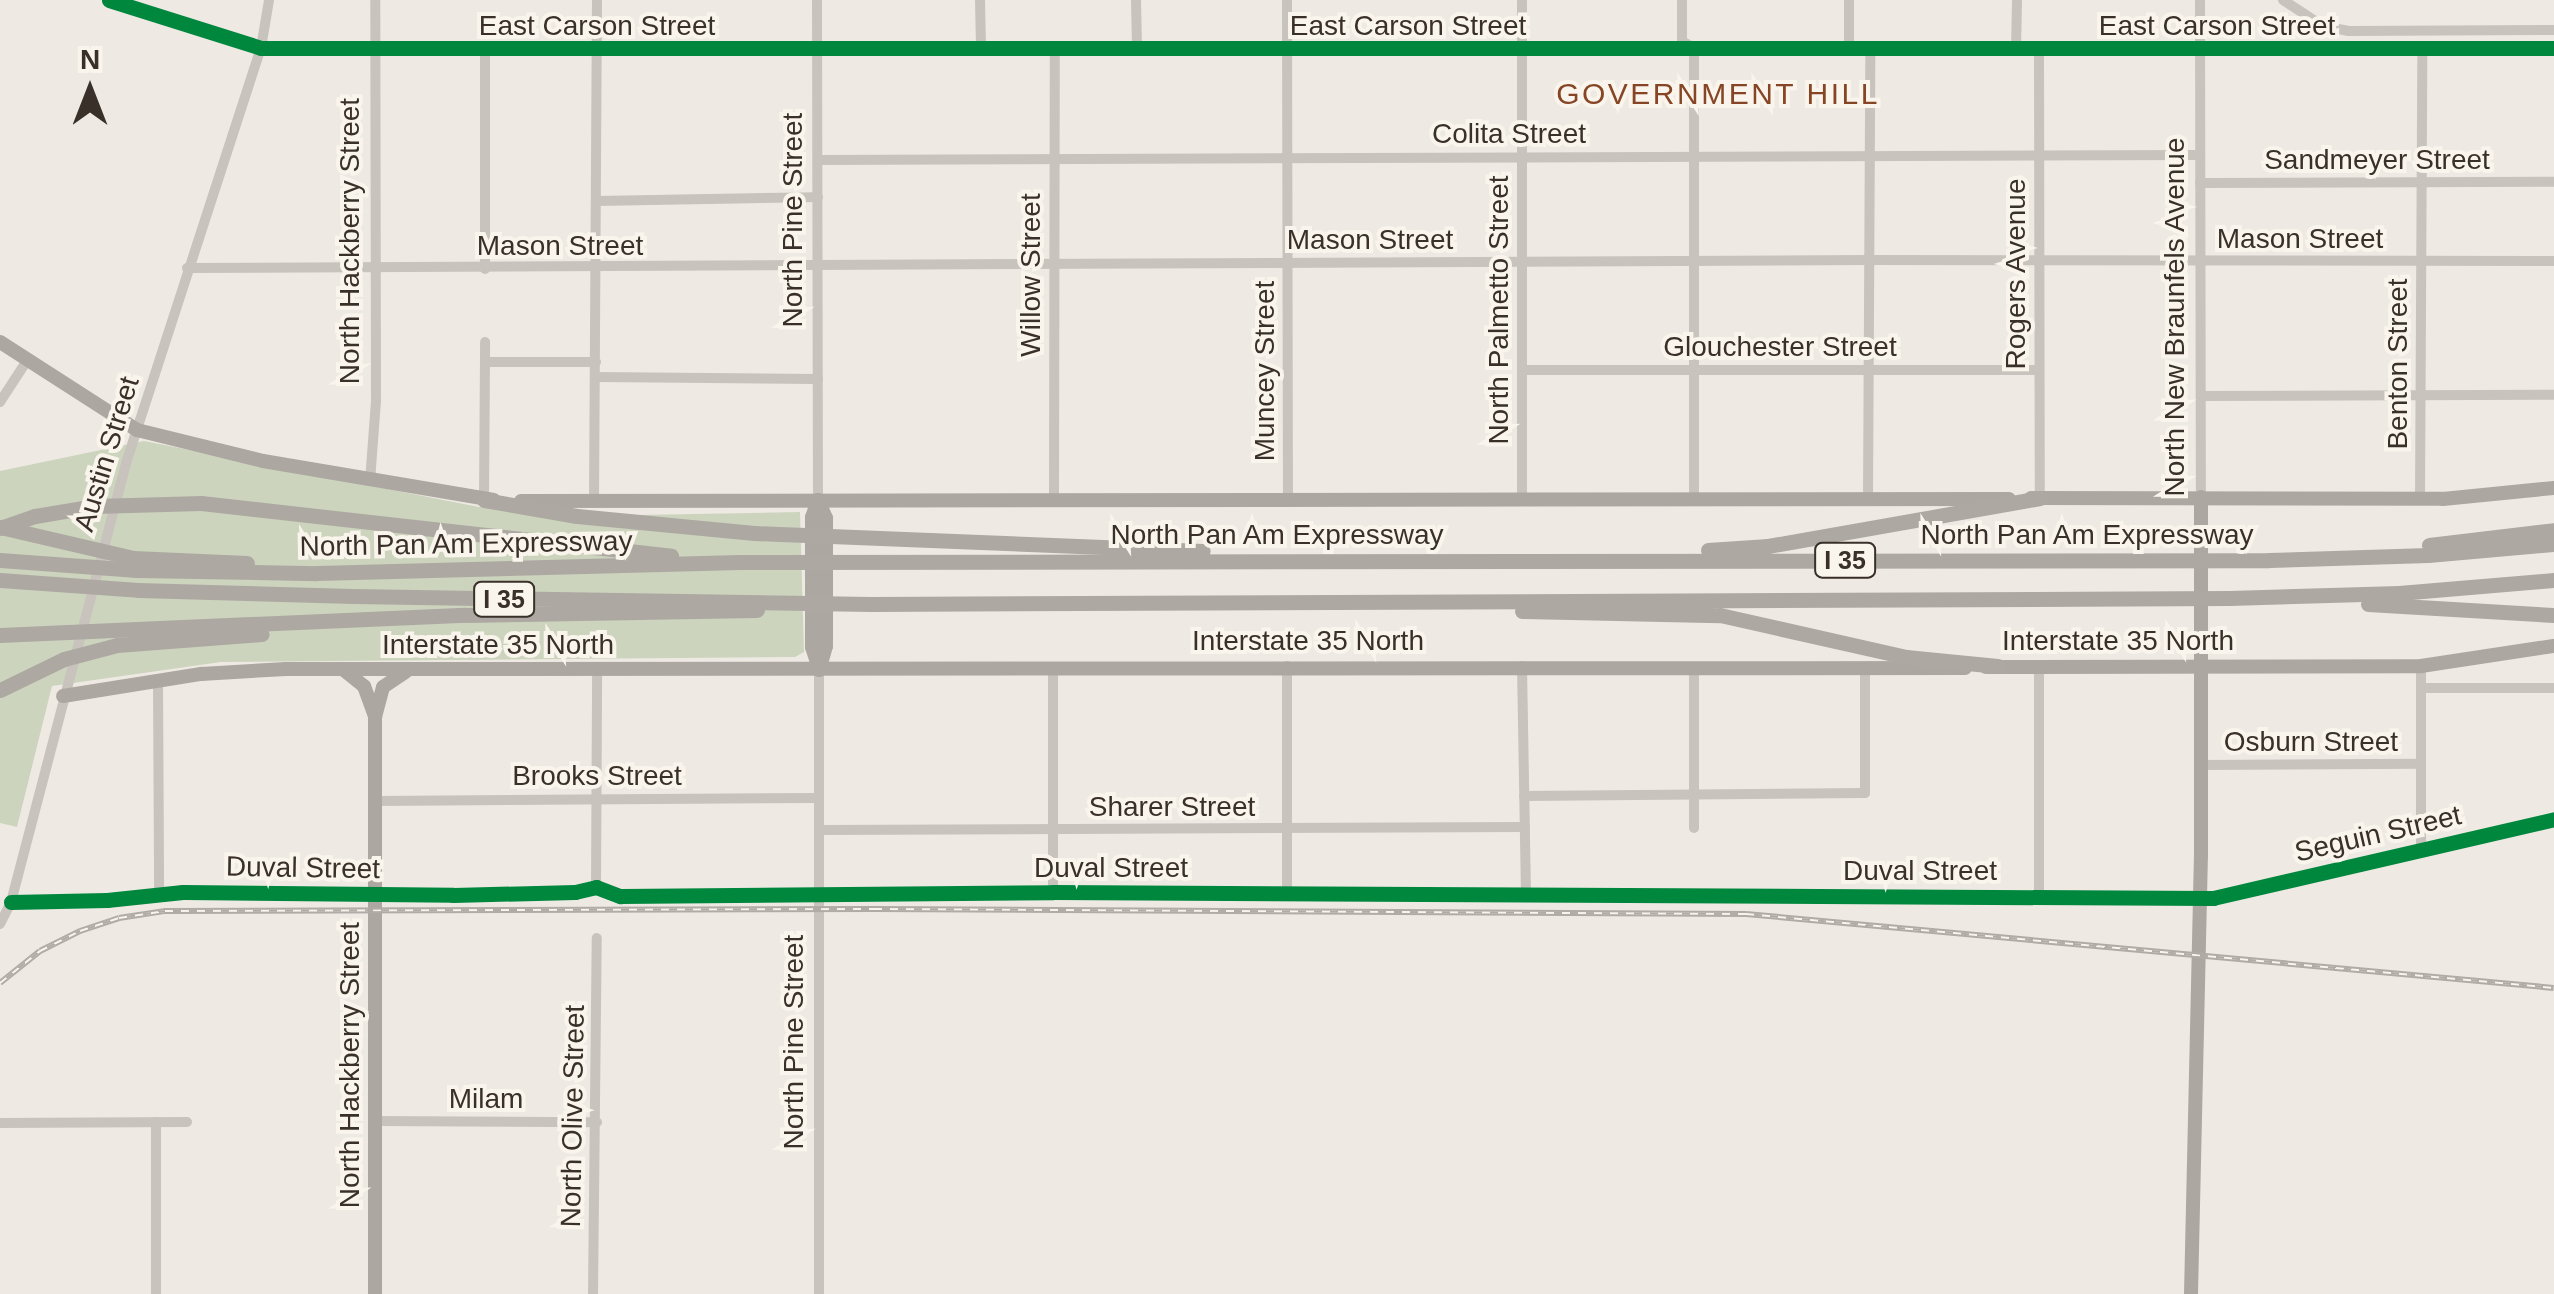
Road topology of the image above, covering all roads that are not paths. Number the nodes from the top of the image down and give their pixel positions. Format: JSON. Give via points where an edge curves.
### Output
{"nodes":[{"id":1,"x":109,"y":0,"type":"edge"},
{"id":2,"x":268,"y":0,"type":"edge"},
{"id":3,"x":375,"y":0,"type":"edge"},
{"id":4,"x":596,"y":0,"type":"edge"},
{"id":5,"x":817,"y":0,"type":"edge"},
{"id":6,"x":980,"y":0,"type":"edge"},
{"id":7,"x":1136,"y":0,"type":"edge"},
{"id":8,"x":1287,"y":0,"type":"edge"},
{"id":9,"x":1522,"y":0,"type":"edge"},
{"id":10,"x":1682,"y":0,"type":"edge"},
{"id":11,"x":1849,"y":0,"type":"edge"},
{"id":12,"x":2017,"y":0,"type":"edge"},
{"id":13,"x":2200,"y":0,"type":"edge"},
{"id":14,"x":2283,"y":0,"type":"edge"},
{"id":15,"x":2304,"y":6,"type":"edge"},
{"id":16,"x":2554,"y":30,"type":"edge"},
{"id":17,"x":261,"y":48,"type":"junction"},
{"id":18,"x":375,"y":48,"type":"junction"},
{"id":19,"x":485,"y":48,"type":"junction"},
{"id":20,"x":596,"y":48,"type":"junction"},
{"id":21,"x":817,"y":48,"type":"junction"},
{"id":22,"x":980,"y":48,"type":"junction"},
{"id":23,"x":1055,"y":48,"type":"junction"},
{"id":24,"x":1137,"y":48,"type":"junction"},
{"id":25,"x":1287,"y":48,"type":"junction"},
{"id":26,"x":1694,"y":48,"type":"junction"},
{"id":27,"x":1849,"y":48,"type":"junction"},
{"id":28,"x":2422,"y":48,"type":"junction"},
{"id":29,"x":2554,"y":48,"type":"edge"},
{"id":30,"x":1870,"y":49,"type":"junction"},
{"id":31,"x":2016,"y":49,"type":"junction"},
{"id":32,"x":2039,"y":49,"type":"junction"},
{"id":33,"x":2200,"y":49,"type":"junction"},
{"id":34,"x":1522,"y":50,"type":"junction"},
{"id":35,"x":2038,"y":154,"type":"junction"},
{"id":36,"x":2200,"y":154,"type":"junction"},
{"id":37,"x":1868,"y":155,"type":"junction"},
{"id":38,"x":1054,"y":156,"type":"junction"},
{"id":39,"x":1521,"y":156,"type":"junction"},
{"id":40,"x":1693,"y":156,"type":"junction"},
{"id":41,"x":1290,"y":158,"type":"junction"},
{"id":42,"x":818,"y":160,"type":"junction"},
{"id":43,"x":2418,"y":182,"type":"junction"},
{"id":44,"x":2554,"y":182,"type":"edge"},
{"id":45,"x":2200,"y":183,"type":"junction"},
{"id":46,"x":818,"y":196,"type":"junction"},
{"id":47,"x":596,"y":201,"type":"junction"},
{"id":48,"x":1867,"y":260,"type":"junction"},
{"id":49,"x":2038,"y":260,"type":"junction"},
{"id":50,"x":2421,"y":260,"type":"junction"},
{"id":51,"x":2200,"y":261,"type":"junction"},
{"id":52,"x":2554,"y":261,"type":"edge"},
{"id":53,"x":1521,"y":262,"type":"junction"},
{"id":54,"x":1694,"y":262,"type":"junction"},
{"id":55,"x":1288,"y":264,"type":"junction"},
{"id":56,"x":1054,"y":265,"type":"junction"},
{"id":57,"x":818,"y":266,"type":"junction"},
{"id":58,"x":186,"y":268,"type":"junction"},
{"id":59,"x":375,"y":268,"type":"junction"},
{"id":60,"x":485,"y":268,"type":"junction"},
{"id":61,"x":596,"y":269,"type":"junction"},
{"id":62,"x":0,"y":342,"type":"edge"},
{"id":63,"x":485,"y":342,"type":"dead end"},
{"id":64,"x":28,"y":359,"type":"junction"},
{"id":65,"x":485,"y":362,"type":"junction"},
{"id":66,"x":596,"y":362,"type":"junction"},
{"id":67,"x":1866,"y":369,"type":"junction"},
{"id":68,"x":1522,"y":370,"type":"junction"},
{"id":69,"x":1693,"y":370,"type":"junction"},
{"id":70,"x":2038,"y":370,"type":"junction"},
{"id":71,"x":596,"y":377,"type":"junction"},
{"id":72,"x":818,"y":379,"type":"junction"},
{"id":73,"x":2421,"y":395,"type":"junction"},
{"id":74,"x":2554,"y":395,"type":"edge"},
{"id":75,"x":2201,"y":396,"type":"junction"},
{"id":76,"x":0,"y":402,"type":"edge"},
{"id":77,"x":137,"y":430,"type":"junction"},
{"id":78,"x":370,"y":481,"type":"junction"},
{"id":79,"x":2554,"y":488,"type":"edge"},
{"id":80,"x":2201,"y":497,"type":"junction"},
{"id":81,"x":2040,"y":498,"type":"junction"},
{"id":82,"x":2420,"y":499,"type":"junction"},
{"id":83,"x":484,"y":500,"type":"junction"},
{"id":84,"x":818,"y":500,"type":"junction"},
{"id":85,"x":1522,"y":500,"type":"junction"},
{"id":86,"x":1694,"y":500,"type":"junction"},
{"id":87,"x":1868,"y":500,"type":"junction"},
{"id":88,"x":594,"y":502,"type":"junction"},
{"id":89,"x":1054,"y":502,"type":"junction"},
{"id":90,"x":1288,"y":502,"type":"junction"},
{"id":91,"x":0,"y":528,"type":"edge"},
{"id":92,"x":2554,"y":530,"type":"edge"},
{"id":93,"x":2554,"y":544,"type":"edge"},
{"id":94,"x":1421,"y":559,"type":"junction"},
{"id":95,"x":0,"y":560,"type":"edge"},
{"id":96,"x":1282,"y":560,"type":"junction"},
{"id":97,"x":2269,"y":560,"type":"junction"},
{"id":98,"x":740,"y":562,"type":"junction"},
{"id":99,"x":360,"y":570,"type":"junction"},
{"id":100,"x":0,"y":580,"type":"edge"},
{"id":101,"x":2554,"y":580,"type":"edge"},
{"id":102,"x":2229,"y":598,"type":"junction"},
{"id":103,"x":1388,"y":602,"type":"junction"},
{"id":104,"x":871,"y":604,"type":"junction"},
{"id":105,"x":2554,"y":615,"type":"edge"},
{"id":106,"x":200,"y":632,"type":"junction"},
{"id":107,"x":0,"y":635,"type":"edge"},
{"id":108,"x":2554,"y":646,"type":"edge"},
{"id":109,"x":1287,"y":666,"type":"junction"},
{"id":110,"x":1522,"y":666,"type":"junction"},
{"id":111,"x":1694,"y":666,"type":"junction"},
{"id":112,"x":1998,"y":666,"type":"junction"},
{"id":113,"x":2039,"y":666,"type":"junction"},
{"id":114,"x":2201,"y":666,"type":"junction"},
{"id":115,"x":2420,"y":666,"type":"junction"},
{"id":116,"x":1054,"y":668,"type":"junction"},
{"id":117,"x":343,"y":669,"type":"junction"},
{"id":118,"x":410,"y":669,"type":"junction"},
{"id":119,"x":1865,"y":669,"type":"junction"},
{"id":120,"x":819,"y":670,"type":"junction"},
{"id":121,"x":597,"y":671,"type":"junction"},
{"id":122,"x":158,"y":680,"type":"junction"},
{"id":123,"x":7,"y":686,"type":"edge"},
{"id":124,"x":2421,"y":688,"type":"junction"},
{"id":125,"x":2554,"y":688,"type":"edge"},
{"id":126,"x":63,"y":696,"type":"junction"},
{"id":127,"x":375,"y":717,"type":"junction"},
{"id":128,"x":2421,"y":764,"type":"junction"},
{"id":129,"x":2200,"y":765,"type":"junction"},
{"id":130,"x":1694,"y":794,"type":"junction"},
{"id":131,"x":1524,"y":796,"type":"junction"},
{"id":132,"x":595,"y":798,"type":"junction"},
{"id":133,"x":818,"y":798,"type":"junction"},
{"id":134,"x":375,"y":800,"type":"junction"},
{"id":135,"x":2554,"y":819,"type":"edge"},
{"id":136,"x":1525,"y":827,"type":"junction"},
{"id":137,"x":1694,"y":828,"type":"dead end"},
{"id":138,"x":1288,"y":829,"type":"junction"},
{"id":139,"x":819,"y":830,"type":"junction"},
{"id":140,"x":1052,"y":830,"type":"junction"},
{"id":141,"x":2421,"y":850,"type":"junction"},
{"id":142,"x":596,"y":887,"type":"junction"},
{"id":143,"x":1053,"y":892,"type":"junction"},
{"id":144,"x":159,"y":893,"type":"junction"},
{"id":145,"x":375,"y":894,"type":"junction"},
{"id":146,"x":1287,"y":894,"type":"junction"},
{"id":147,"x":1526,"y":894,"type":"junction"},
{"id":148,"x":819,"y":895,"type":"junction"},
{"id":149,"x":2038,"y":896,"type":"junction"},
{"id":150,"x":2213,"y":898,"type":"joint"},
{"id":151,"x":11,"y":902,"type":"junction"},
{"id":152,"x":0,"y":924,"type":"edge"},
{"id":153,"x":597,"y":938,"type":"dead end"},
{"id":154,"x":375,"y":1121,"type":"junction"},
{"id":155,"x":156,"y":1122,"type":"junction"},
{"id":156,"x":186,"y":1122,"type":"dead end"},
{"id":157,"x":596,"y":1122,"type":"junction"},
{"id":158,"x":0,"y":1124,"type":"edge"},
{"id":159,"x":156,"y":1294,"type":"edge"},
{"id":160,"x":375,"y":1294,"type":"edge"},
{"id":161,"x":593,"y":1294,"type":"edge"},
{"id":162,"x":819,"y":1294,"type":"edge"},
{"id":163,"x":2191,"y":1294,"type":"edge"}],
"edges":[{"from":1,"to":17,"type":"street","name":"East Carson Street"},
{"from":2,"to":17,"type":"street","name":"Austin Street"},
{"from":3,"to":18,"type":"street","name":"North Hackberry Street"},
{"from":4,"to":20,"type":"street"},
{"from":5,"to":21,"type":"street","name":"North Pine Street"},
{"from":6,"to":22,"type":"street"},
{"from":7,"to":24,"type":"street"},
{"from":8,"to":25,"type":"street","name":"Muncey Street"},
{"from":9,"to":34,"type":"street","name":"North Palmetto Street"},
{"from":10,"to":26,"type":"street","via":[[1682,41]]},
{"from":11,"to":27,"type":"street"},
{"from":12,"to":31,"type":"street"},
{"from":13,"to":33,"type":"street","name":"North New Braunfels Avenue"},
{"from":14,"to":15,"type":"street"},
{"from":15,"to":16,"type":"street","via":[[2322,26],[2348,31]]},
{"from":17,"to":18,"type":"street","name":"East Carson Street"},
{"from":17,"to":58,"type":"street","name":"Austin Street"},
{"from":18,"to":19,"type":"street","name":"East Carson Street"},
{"from":18,"to":59,"type":"street","name":"North Hackberry Street"},
{"from":19,"to":20,"type":"street","name":"East Carson Street"},
{"from":19,"to":60,"type":"street"},
{"from":20,"to":21,"type":"street","name":"East Carson Street"},
{"from":20,"to":47,"type":"street"},
{"from":21,"to":22,"type":"street","name":"East Carson Street"},
{"from":21,"to":42,"type":"street","name":"North Pine Street"},
{"from":22,"to":23,"type":"street","name":"East Carson Street"},
{"from":23,"to":24,"type":"street","name":"East Carson Street"},
{"from":23,"to":38,"type":"street","name":"Willow Street"},
{"from":24,"to":25,"type":"street","name":"East Carson Street"},
{"from":25,"to":34,"type":"street","name":"East Carson Street"},
{"from":25,"to":41,"type":"street","name":"Muncey Street"},
{"from":26,"to":27,"type":"street","name":"East Carson Street"},
{"from":26,"to":34,"type":"street","name":"East Carson Street"},
{"from":26,"to":40,"type":"street"},
{"from":27,"to":30,"type":"street","name":"East Carson Street"},
{"from":28,"to":29,"type":"street","name":"East Carson Street"},
{"from":28,"to":33,"type":"street","name":"East Carson Street"},
{"from":28,"to":43,"type":"street","name":"Benton Street"},
{"from":30,"to":31,"type":"street","name":"East Carson Street"},
{"from":30,"to":37,"type":"street"},
{"from":31,"to":32,"type":"street","name":"East Carson Street"},
{"from":32,"to":33,"type":"street","name":"East Carson Street"},
{"from":32,"to":35,"type":"street","name":"Rogers Avenue"},
{"from":33,"to":36,"type":"street","name":"North New Braunfels Avenue"},
{"from":34,"to":39,"type":"street","name":"North Palmetto Street"},
{"from":35,"to":36,"type":"street","name":"Colita Street"},
{"from":35,"to":37,"type":"street","name":"Colita Street"},
{"from":35,"to":49,"type":"street","name":"Rogers Avenue"},
{"from":36,"to":45,"type":"street","name":"North New Braunfels Avenue"},
{"from":37,"to":40,"type":"street","name":"Colita Street"},
{"from":37,"to":48,"type":"street"},
{"from":38,"to":41,"type":"street","name":"Colita Street"},
{"from":38,"to":42,"type":"street","name":"Colita Street"},
{"from":38,"to":56,"type":"street","name":"Willow Street"},
{"from":39,"to":40,"type":"street","name":"Colita Street"},
{"from":39,"to":41,"type":"street","name":"Colita Street"},
{"from":39,"to":53,"type":"street","name":"North Palmetto Street"},
{"from":40,"to":54,"type":"street"},
{"from":41,"to":55,"type":"street","name":"Muncey Street"},
{"from":42,"to":46,"type":"street","name":"North Pine Street"},
{"from":43,"to":44,"type":"street","name":"Sandmeyer Street"},
{"from":43,"to":45,"type":"street","name":"Sandmeyer Street"},
{"from":43,"to":50,"type":"street","name":"Benton Street"},
{"from":45,"to":51,"type":"street","name":"North New Braunfels Avenue"},
{"from":46,"to":47,"type":"street"},
{"from":46,"to":57,"type":"street","name":"North Pine Street"},
{"from":47,"to":61,"type":"street"},
{"from":48,"to":49,"type":"street","name":"Mason Street"},
{"from":48,"to":54,"type":"street","name":"Mason Street"},
{"from":48,"to":67,"type":"street"},
{"from":49,"to":51,"type":"street","name":"Mason Street"},
{"from":49,"to":70,"type":"street","name":"Rogers Avenue"},
{"from":50,"to":51,"type":"street","name":"Mason Street"},
{"from":50,"to":52,"type":"street","name":"Mason Street"},
{"from":50,"to":73,"type":"street","name":"Benton Street"},
{"from":51,"to":75,"type":"street","name":"North New Braunfels Avenue"},
{"from":53,"to":54,"type":"street","name":"Mason Street"},
{"from":53,"to":55,"type":"street","name":"Mason Street"},
{"from":53,"to":68,"type":"street","name":"North Palmetto Street"},
{"from":54,"to":69,"type":"street"},
{"from":55,"to":56,"type":"street","name":"Mason Street"},
{"from":55,"to":90,"type":"street","name":"Muncey Street"},
{"from":56,"to":57,"type":"street","name":"Mason Street"},
{"from":56,"to":89,"type":"street","name":"Willow Street"},
{"from":57,"to":61,"type":"street","name":"Mason Street"},
{"from":57,"to":72,"type":"street","name":"North Pine Street"},
{"from":58,"to":59,"type":"street","name":"Mason Street"},
{"from":58,"to":77,"type":"street","name":"Austin Street"},
{"from":59,"to":60,"type":"street","name":"Mason Street"},
{"from":59,"to":78,"type":"street","name":"North Hackberry Street"},
{"from":60,"to":61,"type":"street","name":"Mason Street"},
{"from":61,"to":66,"type":"street"},
{"from":62,"to":64,"type":"main road"},
{"from":63,"to":65,"type":"street"},
{"from":64,"to":76,"type":"street"},
{"from":64,"to":77,"type":"main road"},
{"from":65,"to":66,"type":"street"},
{"from":65,"to":83,"type":"street"},
{"from":66,"to":71,"type":"street"},
{"from":67,"to":69,"type":"street","name":"Glouchester Street"},
{"from":67,"to":70,"type":"street","name":"Glouchester Street"},
{"from":67,"to":87,"type":"street"},
{"from":68,"to":69,"type":"street","name":"Glouchester Street"},
{"from":68,"to":85,"type":"street","name":"North Palmetto Street"},
{"from":69,"to":86,"type":"street"},
{"from":70,"to":81,"type":"street","name":"Rogers Avenue"},
{"from":71,"to":72,"type":"street"},
{"from":71,"to":88,"type":"street"},
{"from":72,"to":84,"type":"street","name":"North Pine Street"},
{"from":73,"to":74,"type":"street"},
{"from":73,"to":75,"type":"street"},
{"from":73,"to":82,"type":"street","name":"Benton Street"},
{"from":75,"to":80,"type":"street","name":"North New Braunfels Avenue"},
{"from":77,"to":78,"type":"main road"},
{"from":77,"to":126,"type":"street","name":"Austin Street"},
{"from":78,"to":83,"type":"main road"},
{"from":79,"to":82,"type":"main road"},
{"from":80,"to":81,"type":"main road"},
{"from":80,"to":82,"type":"main road"},
{"from":80,"to":114,"type":"main road","name":"North New Braunfels Avenue"},
{"from":81,"to":87,"type":"main road"},
{"from":81,"to":94,"type":"highway","via":[[1748,548]]},
{"from":83,"to":88,"type":"main road"},
{"from":83,"to":96,"type":"highway","via":[[754,534],[1186,550]]},
{"from":84,"to":88,"type":"main road"},
{"from":84,"to":89,"type":"main road"},
{"from":84,"to":120,"type":"main road","name":"North Pine Street"},
{"from":85,"to":86,"type":"main road"},
{"from":85,"to":90,"type":"main road"},
{"from":86,"to":87,"type":"main road"},
{"from":89,"to":90,"type":"main road"},
{"from":91,"to":98,"type":"highway","via":[[95,506],[201,502]]},
{"from":91,"to":99,"type":"highway","via":[[97,552],[177,562]]},
{"from":92,"to":97,"type":"highway"},
{"from":93,"to":97,"type":"highway","name":"North Pan Am Expressway","number":"I 35"},
{"from":94,"to":96,"type":"highway","name":"North Pan Am Expressway","number":"I 35"},
{"from":94,"to":97,"type":"highway","name":"North Pan Am Expressway","number":"I 35"},
{"from":95,"to":99,"type":"highway","name":"North Pan Am Expressway","number":"I 35","via":[[137,570]]},
{"from":96,"to":98,"type":"highway","name":"North Pan Am Expressway","number":"I 35"},
{"from":98,"to":99,"type":"highway","name":"North Pan Am Expressway","number":"I 35"},
{"from":100,"to":104,"type":"highway","name":"North Pan Am Expressway","number":"I 35","via":[[138,590]]},
{"from":101,"to":102,"type":"highway","name":"North Pan Am Expressway","number":"I 35"},
{"from":102,"to":103,"type":"highway","name":"North Pan Am Expressway","number":"I 35"},
{"from":102,"to":105,"type":"highway"},
{"from":103,"to":104,"type":"highway","name":"North Pan Am Expressway","number":"I 35"},
{"from":103,"to":112,"type":"highway","via":[[1720,615],[1906,657]]},
{"from":104,"to":106,"type":"highway"},
{"from":106,"to":107,"type":"highway"},
{"from":106,"to":123,"type":"highway","via":[[89,652]]},
{"from":108,"to":115,"type":"main road","name":"Interstate 35 North"},
{"from":109,"to":110,"type":"main road","name":"Interstate 35 North"},
{"from":109,"to":116,"type":"main road","name":"Interstate 35 North"},
{"from":109,"to":138,"type":"street"},
{"from":110,"to":111,"type":"main road","name":"Interstate 35 North"},
{"from":110,"to":131,"type":"street"},
{"from":111,"to":119,"type":"main road","name":"Interstate 35 North"},
{"from":111,"to":130,"type":"street"},
{"from":112,"to":113,"type":"main road","name":"Interstate 35 North"},
{"from":112,"to":119,"type":"main road","name":"Interstate 35 North"},
{"from":113,"to":114,"type":"main road","name":"Interstate 35 North"},
{"from":113,"to":149,"type":"street"},
{"from":114,"to":115,"type":"main road","name":"Interstate 35 North"},
{"from":114,"to":129,"type":"main road","name":"North New Braunfels Avenue"},
{"from":115,"to":124,"type":"street"},
{"from":116,"to":120,"type":"main road","name":"Interstate 35 North"},
{"from":116,"to":140,"type":"street"},
{"from":117,"to":118,"type":"main road","name":"Interstate 35 North"},
{"from":117,"to":122,"type":"main road","name":"Interstate 35 North","via":[[238,670]]},
{"from":117,"to":127,"type":"main road","via":[[364,686]]},
{"from":118,"to":121,"type":"main road","name":"Interstate 35 North"},
{"from":118,"to":127,"type":"main road","via":[[383,687]]},
{"from":119,"to":130,"type":"street","via":[[1865,794]]},
{"from":120,"to":121,"type":"main road","name":"Interstate 35 North"},
{"from":120,"to":133,"type":"street","name":"North Pine Street"},
{"from":121,"to":132,"type":"street"},
{"from":122,"to":126,"type":"main road","name":"Interstate 35 North"},
{"from":122,"to":144,"type":"street"},
{"from":124,"to":125,"type":"street"},
{"from":124,"to":128,"type":"street"},
{"from":126,"to":151,"type":"street","name":"Austin Street"},
{"from":127,"to":134,"type":"main road","name":"North Hackberry Street"},
{"from":128,"to":129,"type":"street","name":"Osburn Street"},
{"from":128,"to":141,"type":"street"},
{"from":129,"to":163,"type":"main road","name":"North New Braunfels Avenue"},
{"from":130,"to":131,"type":"street"},
{"from":130,"to":137,"type":"street"},
{"from":131,"to":136,"type":"street"},
{"from":132,"to":133,"type":"street","name":"Brooks Street"},
{"from":132,"to":134,"type":"street","name":"Brooks Street"},
{"from":132,"to":142,"type":"street"},
{"from":133,"to":139,"type":"street","name":"North Pine Street"},
{"from":134,"to":145,"type":"main road","name":"North Hackberry Street"},
{"from":135,"to":141,"type":"street","name":"Seguin Street"},
{"from":136,"to":138,"type":"street","name":"Sharer Street"},
{"from":136,"to":147,"type":"street"},
{"from":138,"to":140,"type":"street","name":"Sharer Street"},
{"from":138,"to":146,"type":"street"},
{"from":139,"to":140,"type":"street","name":"Sharer Street"},
{"from":139,"to":148,"type":"street","name":"North Pine Street"},
{"from":140,"to":143,"type":"street"},
{"from":141,"to":150,"type":"street","name":"Seguin Street"},
{"from":142,"to":145,"type":"street","name":"Duval Street","via":[[540,894]]},
{"from":142,"to":148,"type":"street","name":"Duval Street","via":[[620,896]]},
{"from":143,"to":146,"type":"street","name":"Duval Street"},
{"from":143,"to":148,"type":"street","name":"Duval Street"},
{"from":144,"to":145,"type":"street","name":"Duval Street"},
{"from":144,"to":151,"type":"street","name":"Duval Street"},
{"from":145,"to":154,"type":"main road","name":"North Hackberry Street"},
{"from":146,"to":147,"type":"street","name":"Duval Street"},
{"from":147,"to":149,"type":"street","name":"Duval Street"},
{"from":148,"to":162,"type":"street","name":"North Pine Street"},
{"from":149,"to":150,"type":"street","name":"Duval Street"},
{"from":151,"to":152,"type":"street","name":"Austin Street"},
{"from":153,"to":157,"type":"street","name":"North Olive Street"},
{"from":154,"to":157,"type":"street","name":"Milam"},
{"from":154,"to":160,"type":"main road","name":"North Hackberry Street"},
{"from":155,"to":156,"type":"street"},
{"from":155,"to":158,"type":"street"},
{"from":155,"to":159,"type":"street"},
{"from":157,"to":161,"type":"street","name":"North Olive Street"}]}
